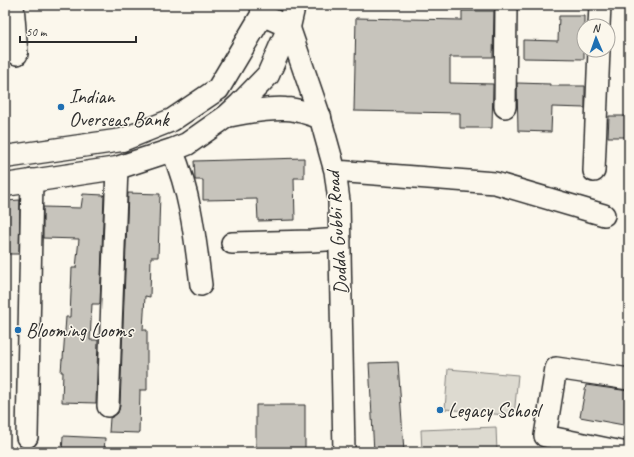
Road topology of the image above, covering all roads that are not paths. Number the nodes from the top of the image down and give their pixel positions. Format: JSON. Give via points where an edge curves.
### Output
{"nodes":[{"id":1,"x":13,"y":5,"type":"edge"},
{"id":2,"x":294,"y":5,"type":"edge"},
{"id":3,"x":506,"y":5,"type":"edge"},
{"id":4,"x":600,"y":5,"type":"edge"},
{"id":5,"x":262,"y":10,"type":"edge"},
{"id":6,"x":599,"y":18,"type":"edge"},
{"id":7,"x":289,"y":26,"type":"junction"},
{"id":8,"x":17,"y":54,"type":"dead end"},
{"id":9,"x":599,"y":58,"type":"edge"},
{"id":10,"x":505,"y":107,"type":"dead end"},
{"id":11,"x":227,"y":116,"type":"junction"},
{"id":12,"x":320,"y":118,"type":"junction"},
{"id":13,"x":172,"y":150,"type":"junction"},
{"id":14,"x":5,"y":157,"type":"edge"},
{"id":15,"x":117,"y":168,"type":"junction"},
{"id":16,"x":335,"y":171,"type":"junction"},
{"id":17,"x":594,"y":171,"type":"dead end"},
{"id":18,"x":32,"y":180,"type":"junction"},
{"id":19,"x":5,"y":185,"type":"edge"},
{"id":20,"x":604,"y":215,"type":"dead end"},
{"id":21,"x":340,"y":239,"type":"junction"},
{"id":22,"x":232,"y":243,"type":"dead end"},
{"id":23,"x":201,"y":285,"type":"dead end"},
{"id":24,"x":629,"y":379,"type":"edge"},
{"id":25,"x":108,"y":406,"type":"dead end"},
{"id":26,"x":27,"y":437,"type":"dead end"},
{"id":27,"x":344,"y":452,"type":"edge"},
{"id":28,"x":622,"y":452,"type":"edge"}],
"edges":[{"from":1,"to":8,"type":"street"},
{"from":2,"to":7,"type":"main road"},
{"from":3,"to":10,"type":"street"},
{"from":4,"to":6,"type":"street"},
{"from":5,"to":7,"type":"street"},
{"from":5,"to":14,"type":"main road","via":[[218,89],[172,120],[122,140]]},
{"from":7,"to":11,"type":"main road","via":[[268,75]]},
{"from":7,"to":12,"type":"street","name":"Dodda Gubbi Road"},
{"from":9,"to":17,"type":"street"},
{"from":11,"to":12,"type":"main road","via":[[287,109],[302,111]]},
{"from":11,"to":13,"type":"main road","via":[[187,144]]},
{"from":12,"to":16,"type":"street","name":"Dodda Gubbi Road"},
{"from":13,"to":15,"type":"main road"},
{"from":13,"to":23,"type":"street","via":[[180,169],[193,219]]},
{"from":15,"to":18,"type":"main road"},
{"from":15,"to":25,"type":"street"},
{"from":16,"to":20,"type":"street","via":[[495,183]]},
{"from":16,"to":21,"type":"street","name":"Dodda Gubbi Road"},
{"from":18,"to":19,"type":"main road"},
{"from":18,"to":26,"type":"street"},
{"from":21,"to":22,"type":"street"},
{"from":21,"to":27,"type":"street","name":"Dodda Gubbi Road"},
{"from":24,"to":28,"type":"street","via":[[556,368],[545,436]]}]}
